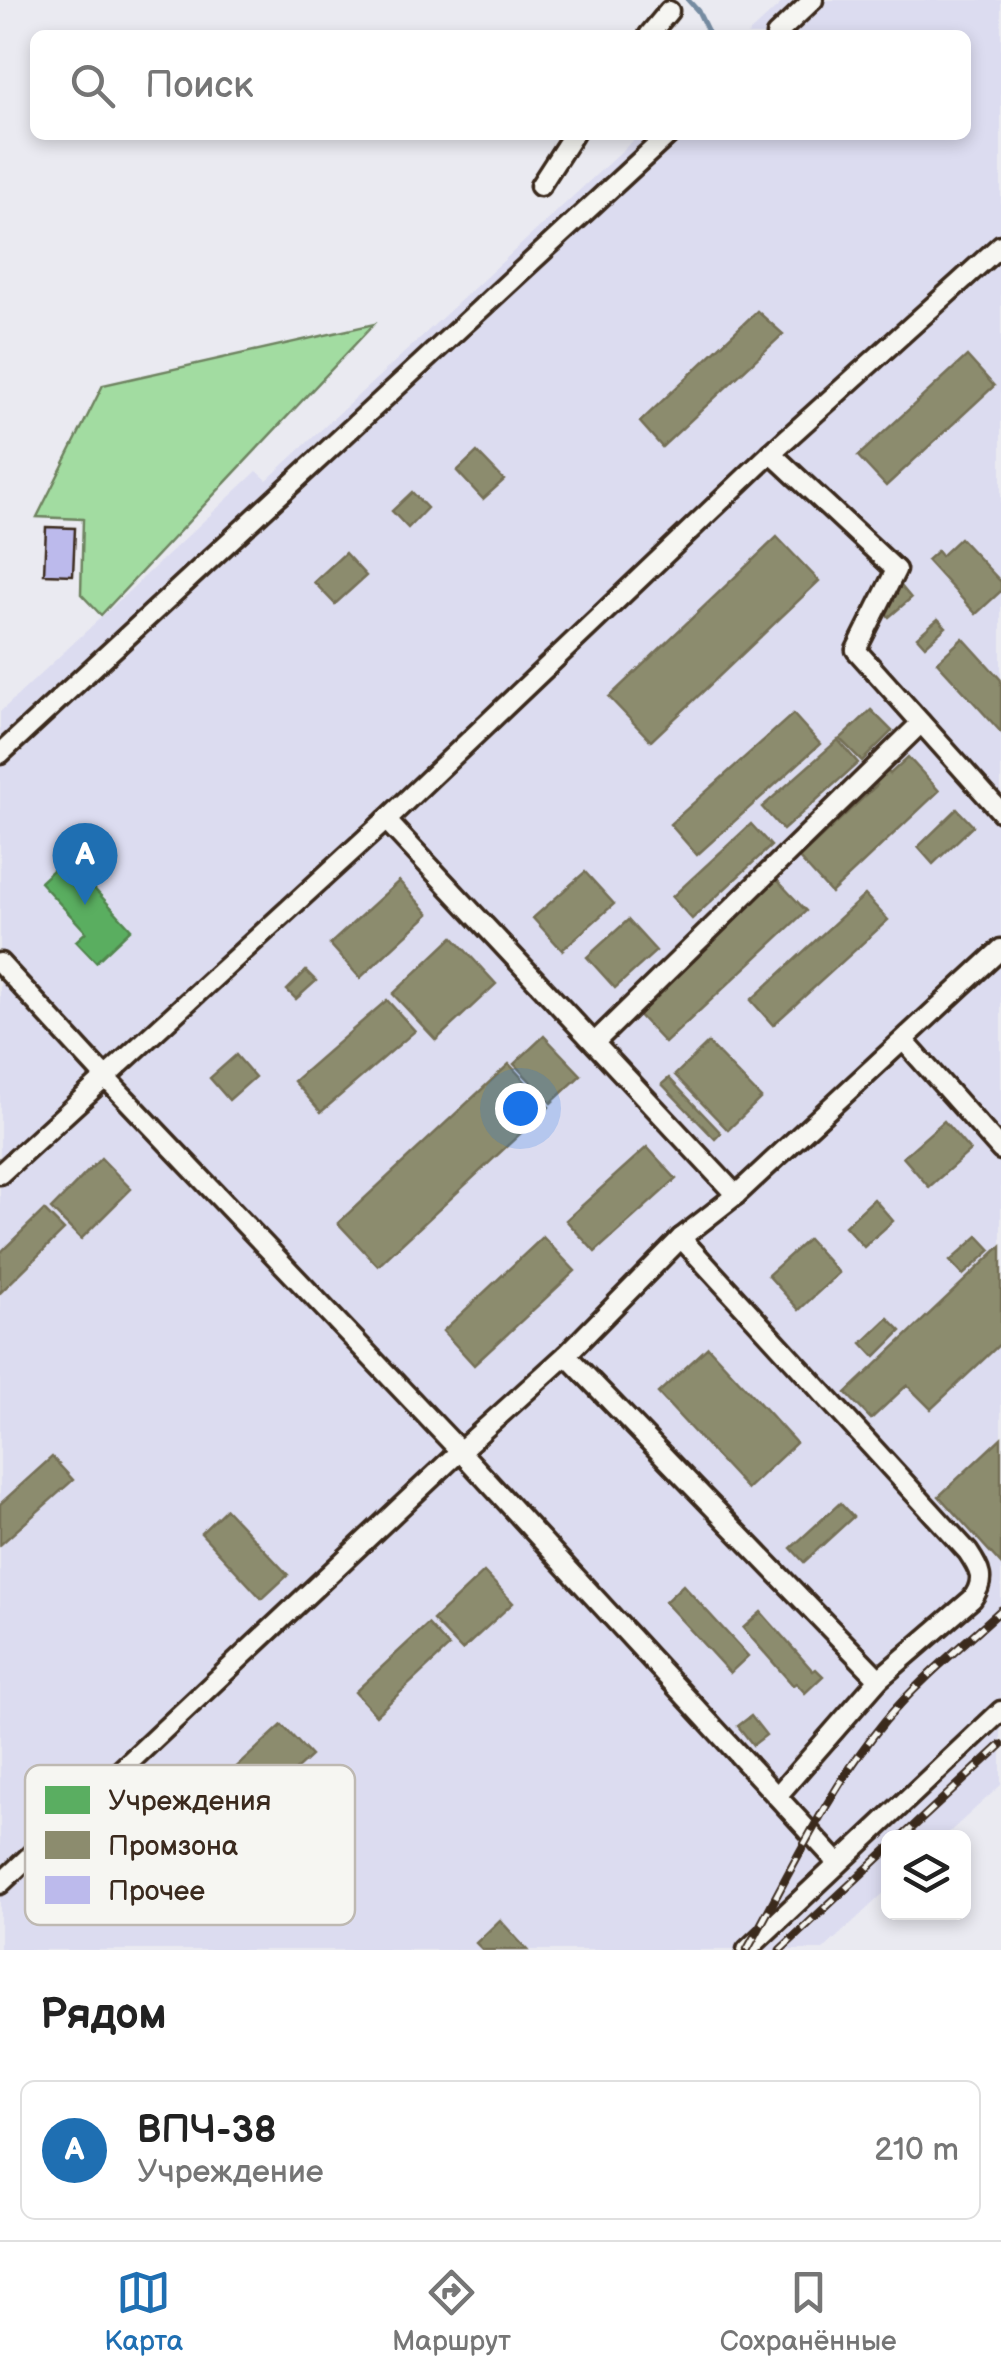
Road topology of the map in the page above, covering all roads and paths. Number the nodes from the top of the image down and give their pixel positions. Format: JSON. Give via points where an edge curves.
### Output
{"nodes":[{"id":1,"x":813,"y":0,"type":"edge"},
{"id":2,"x":669,"y":11,"type":"dead end"},
{"id":3,"x":654,"y":30,"type":"edge"},
{"id":4,"x":781,"y":30,"type":"edge"},
{"id":5,"x":570,"y":140,"type":"edge"},
{"id":6,"x":663,"y":140,"type":"edge"},
{"id":7,"x":540,"y":186,"type":"dead end"},
{"id":8,"x":1001,"y":246,"type":"edge"},
{"id":9,"x":770,"y":453,"type":"junction"},
{"id":10,"x":921,"y":723,"type":"junction"},
{"id":11,"x":0,"y":754,"type":"edge"},
{"id":12,"x":1001,"y":812,"type":"edge"},
{"id":13,"x":386,"y":820,"type":"junction"},
{"id":14,"x":1001,"y":949,"type":"edge"},
{"id":15,"x":0,"y":963,"type":"edge"},
{"id":16,"x":904,"y":1041,"type":"junction"},
{"id":17,"x":595,"y":1042,"type":"junction"},
{"id":18,"x":104,"y":1076,"type":"junction"},
{"id":19,"x":1001,"y":1150,"type":"edge"},
{"id":20,"x":0,"y":1174,"type":"edge"},
{"id":21,"x":736,"y":1195,"type":"junction"},
{"id":22,"x":681,"y":1238,"type":"junction"},
{"id":23,"x":566,"y":1355,"type":"junction"},
{"id":24,"x":460,"y":1452,"type":"junction"},
{"id":25,"x":879,"y":1679,"type":"junction"},
{"id":26,"x":1001,"y":1711,"type":"edge"},
{"id":27,"x":127,"y":1765,"type":"edge"},
{"id":28,"x":777,"y":1796,"type":"junction"},
{"id":29,"x":25,"y":1861,"type":"edge"},
{"id":30,"x":838,"y":1863,"type":"junction"},
{"id":31,"x":0,"y":1884,"type":"edge"},
{"id":32,"x":747,"y":1950,"type":"edge"}],
"edges":[{"from":1,"to":4,"type":"street"},
{"from":2,"to":3,"type":"street"},
{"from":5,"to":7,"type":"street"},
{"from":6,"to":11,"type":"street"},
{"from":8,"to":9,"type":"street"},
{"from":9,"to":10,"type":"street","via":[[896,570],[856,650]]},
{"from":9,"to":13,"type":"street"},
{"from":10,"to":12,"type":"street"},
{"from":10,"to":17,"type":"street"},
{"from":13,"to":17,"type":"street"},
{"from":13,"to":18,"type":"street"},
{"from":14,"to":16,"type":"street"},
{"from":15,"to":18,"type":"street"},
{"from":16,"to":19,"type":"street"},
{"from":16,"to":21,"type":"street"},
{"from":17,"to":21,"type":"street"},
{"from":18,"to":20,"type":"street"},
{"from":18,"to":24,"type":"street"},
{"from":21,"to":22,"type":"street"},
{"from":22,"to":23,"type":"street"},
{"from":22,"to":25,"type":"street","via":[[976,1564],[980,1588],[972,1599]]},
{"from":23,"to":24,"type":"street"},
{"from":23,"to":25,"type":"street"},
{"from":24,"to":27,"type":"street"},
{"from":24,"to":28,"type":"street"},
{"from":25,"to":28,"type":"street"},
{"from":26,"to":30,"type":"street"},
{"from":28,"to":30,"type":"street"},
{"from":29,"to":31,"type":"street"},
{"from":30,"to":32,"type":"street"}]}
